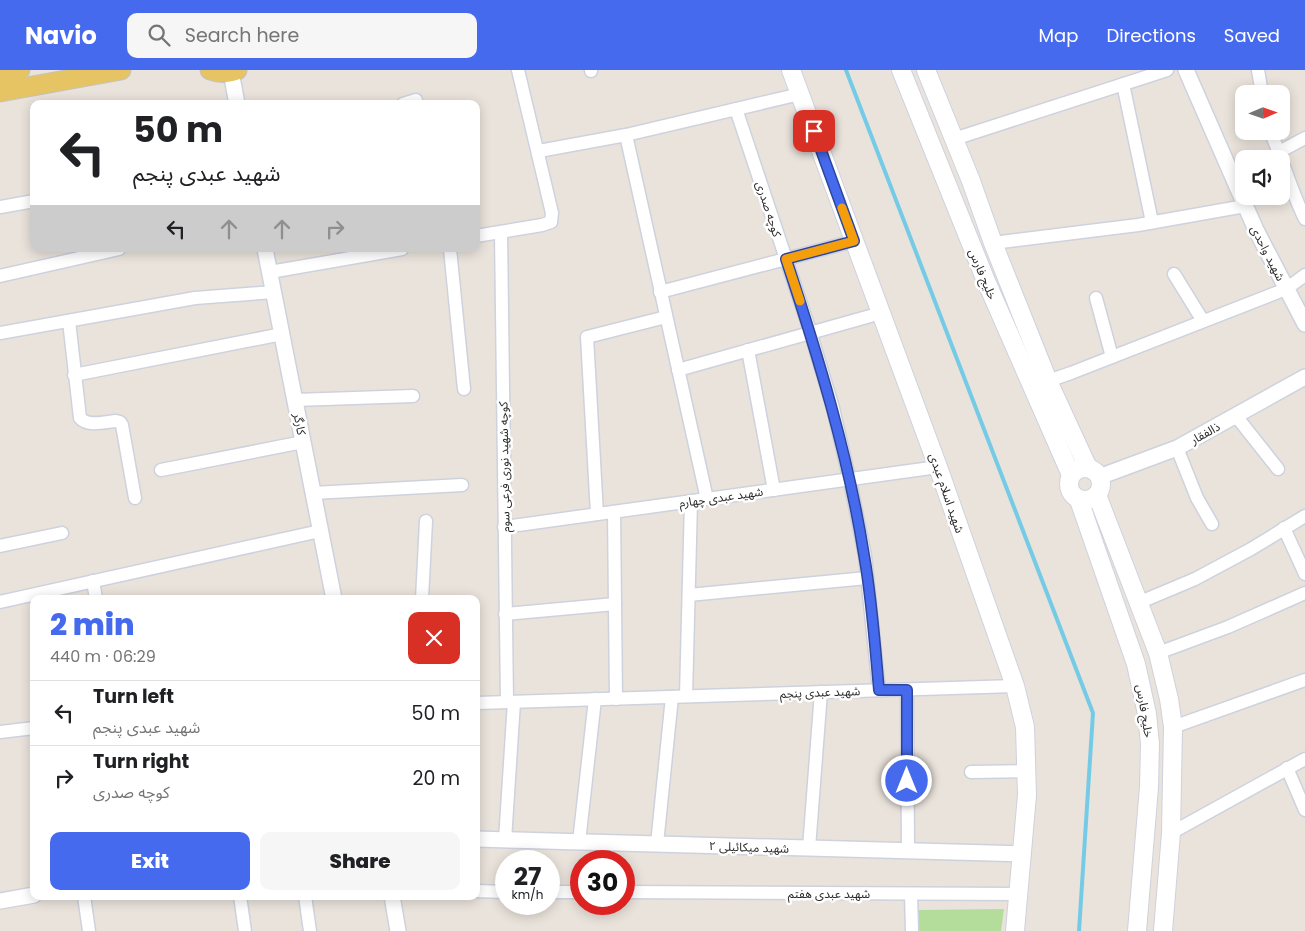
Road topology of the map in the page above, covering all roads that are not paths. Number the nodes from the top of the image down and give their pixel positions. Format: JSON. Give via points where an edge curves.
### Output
{"nodes":[{"id":1,"x":20,"y":70,"type":"edge"},
{"id":2,"x":121,"y":70,"type":"edge"},
{"id":3,"x":210,"y":70,"type":"edge"},
{"id":4,"x":518,"y":70,"type":"edge"},
{"id":5,"x":791,"y":70,"type":"edge"},
{"id":6,"x":901,"y":70,"type":"edge"},
{"id":7,"x":926,"y":70,"type":"edge"},
{"id":8,"x":1167,"y":70,"type":"edge"},
{"id":9,"x":1186,"y":70,"type":"edge"},
{"id":10,"x":1258,"y":70,"type":"edge"},
{"id":11,"x":234,"y":71,"type":"edge"},
{"id":12,"x":0,"y":74,"type":"edge"},
{"id":13,"x":1123,"y":84,"type":"junction"},
{"id":14,"x":1260,"y":85,"type":"edge"},
{"id":15,"x":0,"y":92,"type":"edge"},
{"id":16,"x":800,"y":94,"type":"junction"},
{"id":17,"x":237,"y":100,"type":"edge"},
{"id":18,"x":736,"y":110,"type":"junction"},
{"id":19,"x":626,"y":135,"type":"junction"},
{"id":20,"x":1305,"y":138,"type":"edge"},
{"id":21,"x":954,"y":139,"type":"junction"},
{"id":22,"x":1283,"y":150,"type":"edge"},
{"id":23,"x":538,"y":151,"type":"junction"},
{"id":24,"x":1290,"y":187,"type":"edge"},
{"id":25,"x":30,"y":202,"type":"edge"},
{"id":26,"x":1245,"y":206,"type":"junction"},
{"id":27,"x":0,"y":207,"type":"edge"},
{"id":28,"x":1305,"y":220,"type":"edge"},
{"id":29,"x":1152,"y":222,"type":"junction"},
{"id":30,"x":500,"y":232,"type":"junction"},
{"id":31,"x":480,"y":235,"type":"edge"},
{"id":32,"x":854,"y":241,"type":"junction"},
{"id":33,"x":993,"y":243,"type":"junction"},
{"id":34,"x":106,"y":252,"type":"edge"},
{"id":35,"x":266,"y":252,"type":"edge"},
{"id":36,"x":385,"y":252,"type":"edge"},
{"id":37,"x":450,"y":252,"type":"edge"},
{"id":38,"x":786,"y":259,"type":"junction"},
{"id":39,"x":270,"y":272,"type":"junction"},
{"id":40,"x":1174,"y":274,"type":"dead end"},
{"id":41,"x":0,"y":276,"type":"edge"},
{"id":42,"x":1305,"y":276,"type":"edge"},
{"id":43,"x":1286,"y":289,"type":"junction"},
{"id":44,"x":274,"y":292,"type":"junction"},
{"id":45,"x":660,"y":292,"type":"junction"},
{"id":46,"x":1096,"y":298,"type":"dead end"},
{"id":47,"x":881,"y":313,"type":"junction"},
{"id":48,"x":666,"y":317,"type":"junction"},
{"id":49,"x":68,"y":321,"type":"junction"},
{"id":50,"x":1204,"y":321,"type":"junction"},
{"id":51,"x":1305,"y":324,"type":"edge"},
{"id":52,"x":0,"y":333,"type":"edge"},
{"id":53,"x":810,"y":333,"type":"junction"},
{"id":54,"x":282,"y":334,"type":"junction"},
{"id":55,"x":748,"y":350,"type":"junction"},
{"id":56,"x":1112,"y":357,"type":"junction"},
{"id":57,"x":678,"y":370,"type":"junction"},
{"id":58,"x":74,"y":375,"type":"junction"},
{"id":59,"x":1305,"y":377,"type":"edge"},
{"id":60,"x":1048,"y":380,"type":"junction"},
{"id":61,"x":464,"y":389,"type":"dead end"},
{"id":62,"x":412,"y":396,"type":"dead end"},
{"id":63,"x":295,"y":400,"type":"junction"},
{"id":64,"x":1236,"y":416,"type":"junction"},
{"id":65,"x":303,"y":442,"type":"junction"},
{"id":66,"x":1177,"y":448,"type":"junction"},
{"id":67,"x":938,"y":467,"type":"junction"},
{"id":68,"x":1278,"y":469,"type":"dead end"},
{"id":69,"x":161,"y":470,"type":"dead end"},
{"id":70,"x":1094,"y":473,"type":"junction"},
{"id":71,"x":1071,"y":475,"type":"junction"},
{"id":72,"x":850,"y":479,"type":"junction"},
{"id":73,"x":462,"y":484,"type":"dead end"},
{"id":74,"x":774,"y":490,"type":"junction"},
{"id":75,"x":313,"y":493,"type":"junction"},
{"id":76,"x":1097,"y":495,"type":"junction"},
{"id":77,"x":135,"y":498,"type":"dead end"},
{"id":78,"x":707,"y":499,"type":"junction"},
{"id":79,"x":1079,"y":500,"type":"junction"},
{"id":80,"x":691,"y":501,"type":"junction"},
{"id":81,"x":614,"y":512,"type":"junction"},
{"id":82,"x":597,"y":514,"type":"junction"},
{"id":83,"x":1305,"y":516,"type":"edge"},
{"id":84,"x":426,"y":521,"type":"dead end"},
{"id":85,"x":1212,"y":524,"type":"dead end"},
{"id":86,"x":504,"y":527,"type":"junction"},
{"id":87,"x":1284,"y":528,"type":"junction"},
{"id":88,"x":320,"y":531,"type":"junction"},
{"id":89,"x":62,"y":533,"type":"dead end"},
{"id":90,"x":0,"y":546,"type":"edge"},
{"id":91,"x":1305,"y":574,"type":"edge"},
{"id":92,"x":867,"y":578,"type":"junction"},
{"id":93,"x":94,"y":581,"type":"junction"},
{"id":94,"x":1305,"y":593,"type":"edge"},
{"id":95,"x":30,"y":595,"type":"edge"},
{"id":96,"x":31,"y":595,"type":"edge"},
{"id":97,"x":96,"y":595,"type":"edge"},
{"id":98,"x":333,"y":595,"type":"edge"},
{"id":99,"x":422,"y":595,"type":"edge"},
{"id":100,"x":689,"y":596,"type":"junction"},
{"id":101,"x":0,"y":602,"type":"edge"},
{"id":102,"x":1138,"y":603,"type":"junction"},
{"id":103,"x":615,"y":604,"type":"junction"},
{"id":104,"x":506,"y":614,"type":"junction"},
{"id":105,"x":1158,"y":653,"type":"junction"},
{"id":106,"x":1305,"y":680,"type":"edge"},
{"id":107,"x":1015,"y":686,"type":"junction"},
{"id":108,"x":879,"y":690,"type":"junction"},
{"id":109,"x":907,"y":690,"type":"junction"},
{"id":110,"x":821,"y":692,"type":"junction"},
{"id":111,"x":686,"y":696,"type":"junction"},
{"id":112,"x":672,"y":697,"type":"junction"},
{"id":113,"x":595,"y":699,"type":"junction"},
{"id":114,"x":616,"y":699,"type":"junction"},
{"id":115,"x":510,"y":702,"type":"junction"},
{"id":116,"x":480,"y":703,"type":"edge"},
{"id":117,"x":1173,"y":727,"type":"junction"},
{"id":118,"x":30,"y":728,"type":"edge"},
{"id":119,"x":0,"y":732,"type":"edge"},
{"id":120,"x":1305,"y":758,"type":"edge"},
{"id":121,"x":1287,"y":768,"type":"junction"},
{"id":122,"x":1026,"y":771,"type":"junction"},
{"id":123,"x":971,"y":772,"type":"dead end"},
{"id":124,"x":1305,"y":810,"type":"edge"},
{"id":125,"x":1171,"y":833,"type":"junction"},
{"id":126,"x":480,"y":839,"type":"edge"},
{"id":127,"x":505,"y":840,"type":"junction"},
{"id":128,"x":580,"y":842,"type":"junction"},
{"id":129,"x":657,"y":844,"type":"junction"},
{"id":130,"x":809,"y":848,"type":"junction"},
{"id":131,"x":908,"y":851,"type":"junction"},
{"id":132,"x":1023,"y":854,"type":"junction"},
{"id":133,"x":480,"y":891,"type":"edge"},
{"id":134,"x":495,"y":892,"type":"edge"},
{"id":135,"x":635,"y":892,"type":"edge"},
{"id":136,"x":911,"y":894,"type":"junction"},
{"id":137,"x":1019,"y":894,"type":"junction"},
{"id":138,"x":30,"y":896,"type":"edge"},
{"id":139,"x":85,"y":900,"type":"edge"},
{"id":140,"x":241,"y":900,"type":"edge"},
{"id":141,"x":306,"y":900,"type":"edge"},
{"id":142,"x":393,"y":900,"type":"edge"},
{"id":143,"x":0,"y":901,"type":"edge"},
{"id":144,"x":89,"y":931,"type":"edge"},
{"id":145,"x":245,"y":931,"type":"edge"},
{"id":146,"x":310,"y":931,"type":"edge"},
{"id":147,"x":398,"y":931,"type":"edge"},
{"id":148,"x":912,"y":931,"type":"edge"},
{"id":149,"x":1015,"y":931,"type":"edge"},
{"id":150,"x":1137,"y":931,"type":"edge"},
{"id":151,"x":1163,"y":931,"type":"edge"}],
"edges":[{"from":1,"to":12,"type":"main road"},
{"from":2,"to":15,"type":"main road"},
{"from":3,"to":11,"type":"main road","via":[[221,73]]},
{"from":4,"to":23,"type":"street"},
{"from":5,"to":16,"type":"main road","name":"شهید اسلام عبدی"},
{"from":6,"to":71,"type":"main road","name":"خلیج فارس","via":[[986,281]]},
{"from":7,"to":21,"type":"main road","name":"خلیج فارس"},
{"from":8,"to":13,"type":"street"},
{"from":9,"to":26,"type":"street","name":"شهید واحدی"},
{"from":10,"to":14,"type":"street"},
{"from":11,"to":17,"type":"street"},
{"from":13,"to":21,"type":"street"},
{"from":13,"to":29,"type":"street"},
{"from":16,"to":18,"type":"street"},
{"from":16,"to":32,"type":"main road","name":"شهید اسلام عبدی"},
{"from":18,"to":19,"type":"street"},
{"from":18,"to":38,"type":"street","name":"کوچه صدری"},
{"from":19,"to":23,"type":"street"},
{"from":19,"to":45,"type":"street"},
{"from":20,"to":22,"type":"street"},
{"from":21,"to":33,"type":"main road","name":"خلیج فارس"},
{"from":23,"to":30,"type":"street","via":[[552,213],[551,222]]},
{"from":24,"to":28,"type":"street"},
{"from":25,"to":27,"type":"street"},
{"from":26,"to":29,"type":"street"},
{"from":26,"to":43,"type":"street","name":"شهید واحدی"},
{"from":29,"to":33,"type":"street"},
{"from":30,"to":31,"type":"street"},
{"from":30,"to":86,"type":"street","name":"کوچه شهید نوری فرعی سوم"},
{"from":32,"to":38,"type":"street"},
{"from":32,"to":47,"type":"main road","name":"شهید اسلام عبدی"},
{"from":33,"to":60,"type":"main road","name":"خلیج فارس"},
{"from":34,"to":41,"type":"street"},
{"from":35,"to":39,"type":"street","name":"کارگر"},
{"from":36,"to":39,"type":"street"},
{"from":37,"to":61,"type":"street"},
{"from":38,"to":45,"type":"street"},
{"from":38,"to":53,"type":"street","name":"کوچه صدری"},
{"from":39,"to":44,"type":"street","name":"کارگر"},
{"from":40,"to":50,"type":"street"},
{"from":42,"to":43,"type":"street"},
{"from":43,"to":50,"type":"street"},
{"from":43,"to":51,"type":"street","name":"شهید واحدی"},
{"from":44,"to":49,"type":"street","via":[[196,298]]},
{"from":44,"to":54,"type":"street","name":"کارگر"},
{"from":45,"to":48,"type":"street"},
{"from":46,"to":56,"type":"street"},
{"from":47,"to":53,"type":"street"},
{"from":47,"to":67,"type":"main road","name":"شهید اسلام عبدی"},
{"from":48,"to":57,"type":"street"},
{"from":48,"to":82,"type":"street","via":[[587,336]]},
{"from":49,"to":52,"type":"street"},
{"from":49,"to":58,"type":"street"},
{"from":50,"to":56,"type":"street"},
{"from":53,"to":55,"type":"street"},
{"from":53,"to":72,"type":"street","name":"کوچه صدری"},
{"from":54,"to":58,"type":"street"},
{"from":54,"to":63,"type":"street","name":"کارگر"},
{"from":55,"to":57,"type":"street"},
{"from":55,"to":74,"type":"street"},
{"from":56,"to":60,"type":"street"},
{"from":57,"to":78,"type":"street"},
{"from":58,"to":77,"type":"street","via":[[80,418],[89,424],[116,421],[122,425]]},
{"from":59,"to":64,"type":"street","name":"ذالفقار"},
{"from":60,"to":70,"type":"main road","name":"خلیج فارس"},
{"from":62,"to":63,"type":"street"},
{"from":63,"to":65,"type":"street","name":"کارگر"},
{"from":64,"to":66,"type":"street","name":"ذالفقار"},
{"from":64,"to":68,"type":"street"},
{"from":65,"to":69,"type":"street"},
{"from":65,"to":75,"type":"street","name":"کارگر"},
{"from":66,"to":70,"type":"street","name":"ذالفقار"},
{"from":66,"to":85,"type":"street","via":[[1197,498]]},
{"from":67,"to":72,"type":"street","name":"شهید عبدی چهارم"},
{"from":67,"to":107,"type":"main road","name":"شهید اسلام عبدی"},
{"from":70,"to":71,"type":"main road","via":[[1078,469]]},
{"from":70,"to":76,"type":"main road","via":[[1101,486]]},
{"from":71,"to":79,"type":"main road","via":[[1069,490]]},
{"from":72,"to":74,"type":"street","name":"شهید عبدی چهارم"},
{"from":72,"to":92,"type":"street","name":"کوچه صدری"},
{"from":73,"to":75,"type":"street"},
{"from":74,"to":78,"type":"street","name":"شهید عبدی چهارم"},
{"from":75,"to":88,"type":"street","name":"کارگر"},
{"from":76,"to":79,"type":"main road","via":[[1089,500]]},
{"from":76,"to":102,"type":"main road"},
{"from":78,"to":80,"type":"street","name":"شهید عبدی چهارم"},
{"from":79,"to":150,"type":"main road","name":"خلیج فارس","via":[[1136,664],[1147,714],[1149,787]]},
{"from":80,"to":81,"type":"street","name":"شهید عبدی چهارم"},
{"from":80,"to":100,"type":"street"},
{"from":81,"to":82,"type":"street","name":"شهید عبدی چهارم"},
{"from":81,"to":103,"type":"street"},
{"from":82,"to":86,"type":"street","name":"شهید عبدی چهارم"},
{"from":83,"to":87,"type":"street"},
{"from":84,"to":99,"type":"street"},
{"from":86,"to":104,"type":"street","name":"کوچه شهید نوری فرعی سوم"},
{"from":87,"to":91,"type":"street"},
{"from":87,"to":102,"type":"street","via":[[1195,579]]},
{"from":88,"to":93,"type":"street"},
{"from":88,"to":98,"type":"street","name":"کارگر"},
{"from":89,"to":90,"type":"street"},
{"from":92,"to":100,"type":"street"},
{"from":92,"to":108,"type":"street","name":"کوچه صدری"},
{"from":93,"to":96,"type":"street"},
{"from":93,"to":97,"type":"street"},
{"from":94,"to":105,"type":"street"},
{"from":95,"to":101,"type":"street"},
{"from":100,"to":111,"type":"street"},
{"from":102,"to":105,"type":"main road"},
{"from":103,"to":104,"type":"street"},
{"from":103,"to":114,"type":"street"},
{"from":104,"to":115,"type":"street","name":"کوچه شهید نوری فرعی سوم"},
{"from":105,"to":117,"type":"main road"},
{"from":106,"to":117,"type":"street"},
{"from":107,"to":109,"type":"street","name":"شهید عبدی پنجم"},
{"from":107,"to":122,"type":"main road","name":"شهید اسلام عبدی","via":[[1025,727]]},
{"from":108,"to":109,"type":"street","name":"شهید عبدی پنجم"},
{"from":108,"to":110,"type":"street","name":"شهید عبدی پنجم"},
{"from":109,"to":131,"type":"street"},
{"from":110,"to":111,"type":"street","name":"شهید عبدی پنجم"},
{"from":110,"to":130,"type":"street"},
{"from":111,"to":112,"type":"street","name":"شهید عبدی پنجم"},
{"from":112,"to":114,"type":"street","name":"شهید عبدی پنجم"},
{"from":112,"to":129,"type":"street"},
{"from":113,"to":114,"type":"street","name":"شهید عبدی پنجم"},
{"from":113,"to":115,"type":"street","name":"شهید عبدی پنجم"},
{"from":113,"to":128,"type":"street"},
{"from":115,"to":116,"type":"street","name":"شهید عبدی پنجم"},
{"from":115,"to":127,"type":"street","name":"کوچه شهید نوری فرعی سوم"},
{"from":117,"to":125,"type":"main road"},
{"from":118,"to":119,"type":"street"},
{"from":120,"to":121,"type":"street"},
{"from":121,"to":124,"type":"street"},
{"from":121,"to":125,"type":"street"},
{"from":122,"to":123,"type":"street"},
{"from":122,"to":132,"type":"main road","name":"شهید اسلام عبدی"},
{"from":125,"to":151,"type":"main road"},
{"from":126,"to":127,"type":"street","name":"شهید میکائیلی ۲"},
{"from":127,"to":128,"type":"street","name":"شهید میکائیلی ۲"},
{"from":128,"to":129,"type":"street","name":"شهید میکائیلی ۲"},
{"from":129,"to":130,"type":"street","name":"شهید میکائیلی ۲"},
{"from":130,"to":131,"type":"street","name":"شهید میکائیلی ۲"},
{"from":131,"to":132,"type":"street","name":"شهید میکائیلی ۲"},
{"from":132,"to":137,"type":"main road","name":"شهید اسلام عبدی"},
{"from":133,"to":134,"type":"street"},
{"from":135,"to":136,"type":"street","name":"شهید عبدی هفتم"},
{"from":136,"to":137,"type":"street","name":"شهید عبدی هفتم"},
{"from":136,"to":148,"type":"street"},
{"from":137,"to":149,"type":"main road","name":"شهید اسلام عبدی"},
{"from":138,"to":143,"type":"street"},
{"from":139,"to":144,"type":"street"},
{"from":140,"to":145,"type":"street"},
{"from":141,"to":146,"type":"street"},
{"from":142,"to":147,"type":"street"}]}
